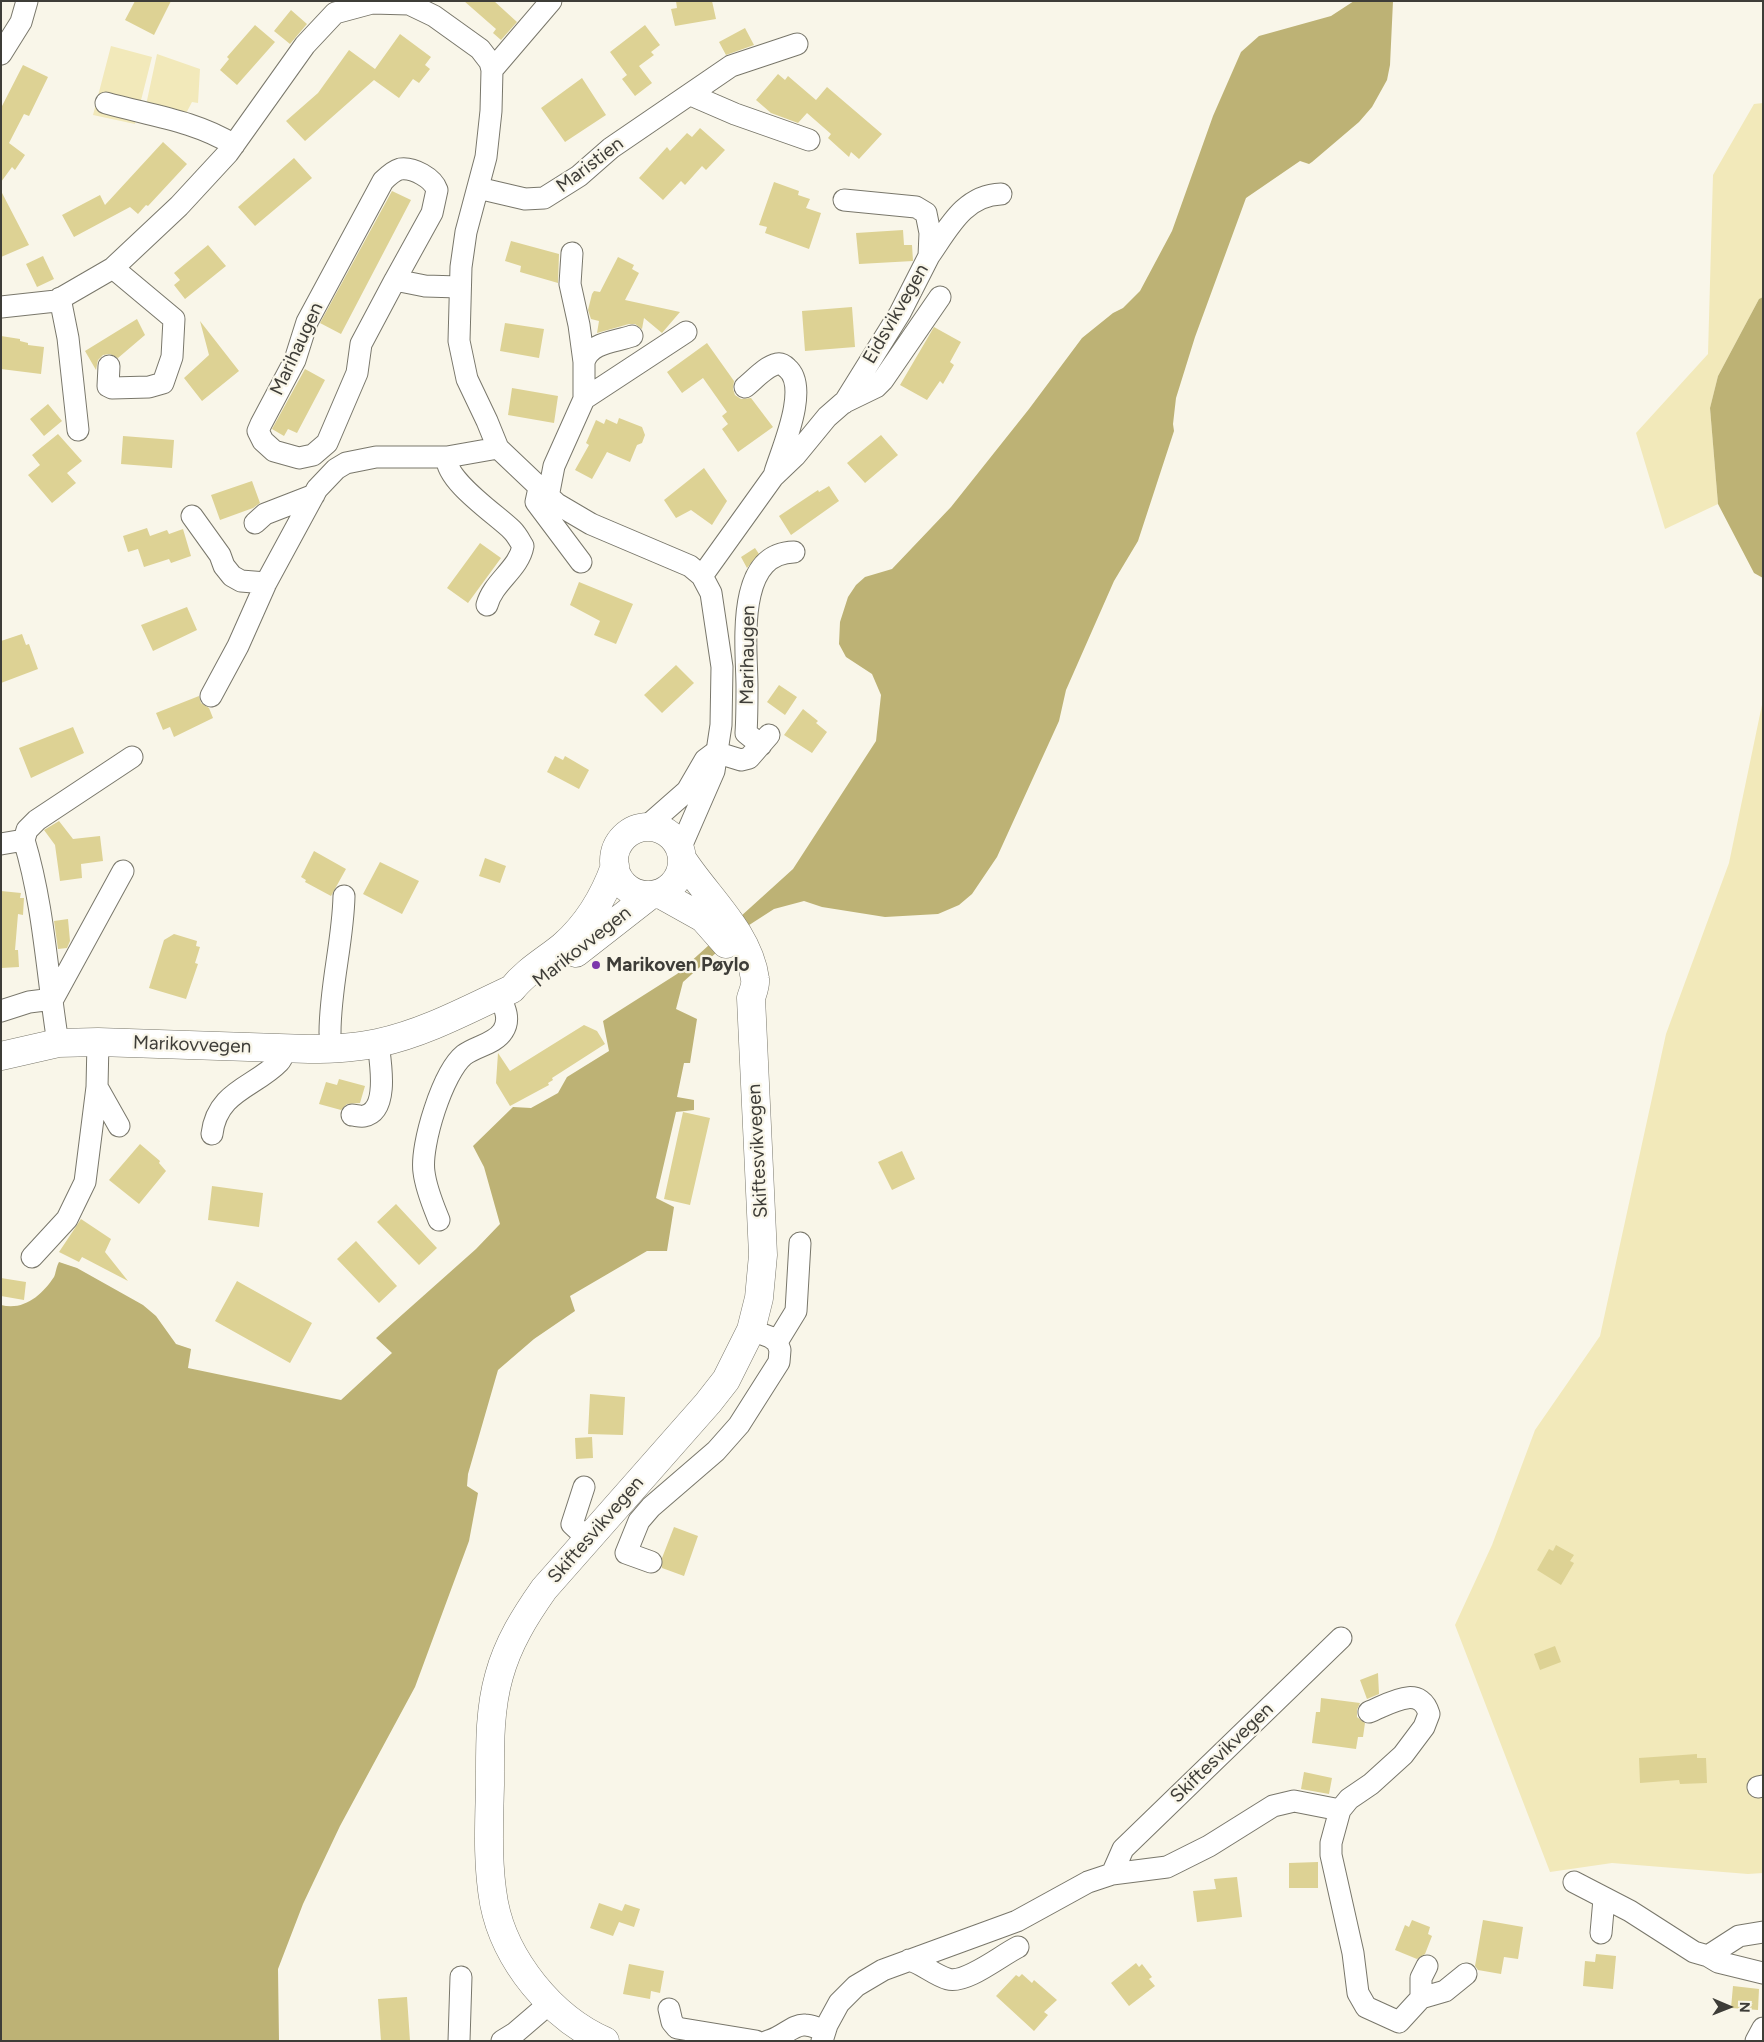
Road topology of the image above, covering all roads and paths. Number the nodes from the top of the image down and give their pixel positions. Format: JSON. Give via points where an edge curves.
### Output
{"nodes":[{"id":1,"x":27,"y":1,"type":"edge"},
{"id":2,"x":551,"y":1,"type":"edge"},
{"id":3,"x":409,"y":2,"type":"edge"},
{"id":4,"x":330,"y":7,"type":"edge"},
{"id":5,"x":797,"y":44,"type":"dead end"},
{"id":6,"x":1,"y":54,"type":"edge"},
{"id":7,"x":492,"y":70,"type":"junction"},
{"id":8,"x":691,"y":94,"type":"junction"},
{"id":9,"x":106,"y":103,"type":"dead end"},
{"id":10,"x":809,"y":140,"type":"dead end"},
{"id":11,"x":234,"y":145,"type":"junction"},
{"id":12,"x":478,"y":188,"type":"junction"},
{"id":13,"x":1000,"y":194,"type":"dead end"},
{"id":14,"x":844,"y":200,"type":"dead end"},
{"id":15,"x":572,"y":253,"type":"dead end"},
{"id":16,"x":929,"y":256,"type":"junction"},
{"id":17,"x":113,"y":268,"type":"junction"},
{"id":18,"x":396,"y":280,"type":"junction"},
{"id":19,"x":459,"y":287,"type":"junction"},
{"id":20,"x":940,"y":297,"type":"dead end"},
{"id":21,"x":60,"y":298,"type":"junction"},
{"id":22,"x":1,"y":307,"type":"edge"},
{"id":23,"x":686,"y":332,"type":"dead end"},
{"id":24,"x":632,"y":336,"type":"dead end"},
{"id":25,"x":584,"y":362,"type":"junction"},
{"id":26,"x":109,"y":366,"type":"dead end"},
{"id":27,"x":745,"y":387,"type":"dead end"},
{"id":28,"x":584,"y":399,"type":"junction"},
{"id":29,"x":843,"y":403,"type":"junction"},
{"id":30,"x":78,"y":430,"type":"dead end"},
{"id":31,"x":498,"y":448,"type":"junction"},
{"id":32,"x":447,"y":457,"type":"junction"},
{"id":33,"x":773,"y":477,"type":"junction"},
{"id":34,"x":543,"y":492,"type":"junction"},
{"id":35,"x":314,"y":495,"type":"junction"},
{"id":36,"x":192,"y":516,"type":"dead end"},
{"id":37,"x":256,"y":523,"type":"dead end"},
{"id":38,"x":794,"y":552,"type":"dead end"},
{"id":39,"x":581,"y":562,"type":"dead end"},
{"id":40,"x":702,"y":576,"type":"junction"},
{"id":41,"x":266,"y":584,"type":"junction"},
{"id":42,"x":487,"y":605,"type":"dead end"},
{"id":43,"x":211,"y":696,"type":"dead end"},
{"id":44,"x":715,"y":752,"type":"junction"},
{"id":45,"x":132,"y":757,"type":"dead end"},
{"id":46,"x":646,"y":827,"type":"junction"},
{"id":47,"x":24,"y":840,"type":"junction"},
{"id":48,"x":1,"y":844,"type":"edge"},
{"id":49,"x":686,"y":863,"type":"junction"},
{"id":50,"x":615,"y":866,"type":"junction"},
{"id":51,"x":123,"y":872,"type":"dead end"},
{"id":52,"x":344,"y":896,"type":"dead end"},
{"id":53,"x":662,"y":897,"type":"junction"},
{"id":54,"x":750,"y":966,"type":"junction"},
{"id":55,"x":506,"y":992,"type":"junction"},
{"id":56,"x":53,"y":999,"type":"junction"},
{"id":57,"x":1,"y":1011,"type":"edge"},
{"id":58,"x":330,"y":1033,"type":"dead end"},
{"id":59,"x":98,"y":1042,"type":"junction"},
{"id":60,"x":58,"y":1043,"type":"junction"},
{"id":61,"x":378,"y":1043,"type":"junction"},
{"id":62,"x":286,"y":1048,"type":"junction"},
{"id":63,"x":1,"y":1056,"type":"edge"},
{"id":64,"x":97,"y":1087,"type":"junction"},
{"id":65,"x":352,"y":1114,"type":"dead end"},
{"id":66,"x":119,"y":1126,"type":"dead end"},
{"id":67,"x":212,"y":1134,"type":"dead end"},
{"id":68,"x":439,"y":1220,"type":"dead end"},
{"id":69,"x":800,"y":1243,"type":"dead end"},
{"id":70,"x":32,"y":1257,"type":"dead end"},
{"id":71,"x":751,"y":1330,"type":"junction"},
{"id":72,"x":776,"y":1342,"type":"junction"},
{"id":73,"x":584,"y":1488,"type":"dead end"},
{"id":74,"x":588,"y":1539,"type":"junction"},
{"id":75,"x":651,"y":1562,"type":"dead end"},
{"id":76,"x":1341,"y":1638,"type":"dead end"},
{"id":77,"x":1369,"y":1712,"type":"dead end"},
{"id":78,"x":1340,"y":1810,"type":"junction"},
{"id":79,"x":1112,"y":1874,"type":"junction"},
{"id":80,"x":1574,"y":1882,"type":"dead end"},
{"id":81,"x":1604,"y":1899,"type":"junction"},
{"id":82,"x":1763,"y":1932,"type":"edge"},
{"id":83,"x":1601,"y":1933,"type":"dead end"},
{"id":84,"x":1018,"y":1947,"type":"dead end"},
{"id":85,"x":1708,"y":1956,"type":"junction"},
{"id":86,"x":909,"y":1960,"type":"junction"},
{"id":87,"x":1427,"y":1966,"type":"dead end"},
{"id":88,"x":1763,"y":1973,"type":"edge"},
{"id":89,"x":1466,"y":1974,"type":"dead end"},
{"id":90,"x":461,"y":1977,"type":"dead end"},
{"id":91,"x":1421,"y":1998,"type":"junction"},
{"id":92,"x":550,"y":2003,"type":"junction"},
{"id":93,"x":669,"y":2008,"type":"dead end"},
{"id":94,"x":1763,"y":2028,"type":"edge"},
{"id":95,"x":823,"y":2036,"type":"edge"},
{"id":96,"x":459,"y":2041,"type":"edge"},
{"id":97,"x":502,"y":2041,"type":"edge"},
{"id":98,"x":605,"y":2041,"type":"edge"},
{"id":99,"x":756,"y":2041,"type":"edge"},
{"id":100,"x":768,"y":2041,"type":"edge"},
{"id":101,"x":1756,"y":2041,"type":"edge"}],
"edges":[{"from":1,"to":6,"type":"street","via":[[21,22]]},
{"from":2,"to":7,"type":"street"},
{"from":3,"to":4,"type":"street"},
{"from":3,"to":7,"type":"street","via":[[480,49]]},
{"from":4,"to":11,"type":"street"},
{"from":5,"to":8,"type":"street","name":"Maristien","via":[[730,66]]},
{"from":7,"to":12,"type":"street","via":[[494,79],[488,139]]},
{"from":8,"to":10,"type":"street","via":[[735,114]]},
{"from":8,"to":12,"type":"street","name":"Maristien","via":[[544,198],[525,199]]},
{"from":9,"to":11,"type":"street","via":[[172,119]]},
{"from":11,"to":17,"type":"street","via":[[179,206]]},
{"from":12,"to":19,"type":"street","via":[[466,232]]},
{"from":13,"to":16,"type":"street","via":[[989,194],[971,202]]},
{"from":14,"to":16,"type":"street","name":"Eidsvikvegen","via":[[916,206],[926,213],[930,233]]},
{"from":15,"to":25,"type":"street","via":[[570,284]]},
{"from":16,"to":29,"type":"street","name":"Eidsvikvegen","via":[[900,313]]},
{"from":17,"to":21,"type":"street"},
{"from":17,"to":26,"type":"street","via":[[174,318],[172,357],[163,383],[149,387],[112,388],[108,386]]},
{"from":18,"to":18,"type":"street","name":"Marihaugen","via":[[436,202],[435,185],[431,180],[410,170],[394,171],[382,181],[307,322],[295,360],[258,431],[274,451],[299,458],[313,455],[327,443],[358,373],[361,344]]},
{"from":18,"to":19,"type":"street","via":[[425,286]]},
{"from":19,"to":31,"type":"street","via":[[462,360],[467,379]]},
{"from":20,"to":29,"type":"street","name":"Eidsvikvegen","via":[[883,380],[876,387]]},
{"from":21,"to":22,"type":"street"},
{"from":21,"to":30,"type":"street","via":[[68,338]]},
{"from":23,"to":28,"type":"street"},
{"from":24,"to":25,"type":"street","via":[[590,349]]},
{"from":25,"to":28,"type":"street"},
{"from":27,"to":33,"type":"street","via":[[778,364],[784,365],[794,376],[794,408]]},
{"from":28,"to":34,"type":"street"},
{"from":29,"to":33,"type":"street","name":"Eidsvikvegen"},
{"from":31,"to":32,"type":"street"},
{"from":31,"to":34,"type":"street"},
{"from":32,"to":35,"type":"street","via":[[376,458],[346,463],[325,479]]},
{"from":32,"to":42,"type":"street","via":[[447,463],[465,490],[514,531],[524,546]]},
{"from":33,"to":40,"type":"street","name":"Eidsvikvegen"},
{"from":34,"to":39,"type":"street","via":[[536,502]]},
{"from":34,"to":40,"type":"street","via":[[591,524],[665,554]]},
{"from":35,"to":37,"type":"street","via":[[265,514]]},
{"from":35,"to":41,"type":"street"},
{"from":36,"to":41,"type":"street","via":[[232,576],[241,582]]},
{"from":38,"to":44,"type":"street","name":"Marihaugen","via":[[785,552],[767,564],[757,575],[748,598],[746,734],[765,740],[749,758],[741,760]]},
{"from":40,"to":44,"type":"street","name":"Marihaugen","via":[[711,593],[722,667],[721,724]]},
{"from":41,"to":43,"type":"street","via":[[234,655]]},
{"from":44,"to":46,"type":"street","name":"Marihaugen","via":[[706,760],[687,792]]},
{"from":44,"to":49,"type":"street","name":"Marihaugen","via":[[714,771]]},
{"from":45,"to":47,"type":"street","via":[[36,820],[26,830]]},
{"from":46,"to":49,"type":"main road","via":[[658,828],[668,834]]},
{"from":46,"to":50,"type":"main road","via":[[624,837],[617,847]]},
{"from":47,"to":48,"type":"street"},
{"from":47,"to":56,"type":"street"},
{"from":49,"to":53,"type":"main road","via":[[676,882]]},
{"from":49,"to":54,"type":"main road","name":"Skiftesvikvegen","via":[[735,930]]},
{"from":50,"to":53,"type":"main road","via":[[621,882],[628,889]]},
{"from":50,"to":55,"type":"main road","name":"Marikovvegen","via":[[592,915],[564,945]]},
{"from":51,"to":56,"type":"street"},
{"from":52,"to":58,"type":"street","via":[[344,930],[333,981]]},
{"from":53,"to":54,"type":"main road","name":"Skiftesvikvegen","via":[[703,918],[736,959]]},
{"from":53,"to":55,"type":"main road","name":"Marikovvegen","via":[[526,990]]},
{"from":54,"to":71,"type":"main road","name":"Skiftesvikvegen","via":[[744,991],[751,998],[763,1255],[759,1298]]},
{"from":55,"to":61,"type":"main road","name":"Marikovvegen","via":[[435,1025]]},
{"from":55,"to":68,"type":"street","via":[[507,1021],[504,1030],[498,1038],[465,1054],[454,1066],[427,1134],[423,1171]]},
{"from":56,"to":57,"type":"street"},
{"from":56,"to":60,"type":"street"},
{"from":59,"to":60,"type":"main road","name":"Marikovvegen"},
{"from":59,"to":62,"type":"main road","name":"Marikovvegen"},
{"from":59,"to":64,"type":"street"},
{"from":60,"to":63,"type":"main road","name":"Marikovvegen"},
{"from":61,"to":62,"type":"main road","name":"Marikovvegen","via":[[344,1048]]},
{"from":61,"to":65,"type":"street","via":[[382,1088],[379,1102],[364,1116]]},
{"from":62,"to":67,"type":"street","name":"Marikovvegen","via":[[279,1062],[239,1090],[224,1106],[216,1116]]},
{"from":64,"to":66,"type":"street"},
{"from":64,"to":70,"type":"street","via":[[86,1182],[67,1219]]},
{"from":69,"to":72,"type":"street","via":[[796,1311]]},
{"from":71,"to":72,"type":"street"},
{"from":71,"to":74,"type":"main road","name":"Skiftesvikvegen","via":[[726,1380]]},
{"from":72,"to":75,"type":"street","via":[[780,1350],[779,1362],[739,1425],[716,1451],[639,1521],[626,1553]]},
{"from":73,"to":74,"type":"street","via":[[572,1524]]},
{"from":74,"to":92,"type":"main road","name":"Skiftesvikvegen","via":[[544,1589],[522,1620],[499,1676],[492,1721],[489,1855],[494,1904],[515,1957]]},
{"from":76,"to":79,"type":"street","name":"Skiftesvikvegen","via":[[1124,1849]]},
{"from":77,"to":78,"type":"street","via":[[1408,1696],[1423,1703],[1428,1714],[1424,1727],[1403,1755]]},
{"from":78,"to":79,"type":"street","via":[[1294,1801],[1273,1806],[1209,1846],[1167,1867]]},
{"from":78,"to":91,"type":"street","via":[[1334,1824],[1331,1855],[1353,1953],[1358,1993],[1366,2007],[1399,2022]]},
{"from":79,"to":86,"type":"street","via":[[1088,1882],[1017,1921]]},
{"from":80,"to":81,"type":"street"},
{"from":81,"to":83,"type":"street"},
{"from":81,"to":85,"type":"street","via":[[1630,1911],[1694,1952]]},
{"from":82,"to":85,"type":"street","via":[[1739,1936]]},
{"from":84,"to":86,"type":"street","via":[[960,1979],[945,1978]]},
{"from":85,"to":88,"type":"street","via":[[1718,1962]]},
{"from":86,"to":95,"type":"street","via":[[856,1986],[839,2003]]},
{"from":87,"to":91,"type":"street","via":[[1422,1978]]},
{"from":89,"to":91,"type":"street","via":[[1445,1991]]},
{"from":90,"to":96,"type":"street"},
{"from":92,"to":97,"type":"street"},
{"from":92,"to":98,"type":"main road","name":"Skiftesvikvegen"},
{"from":93,"to":99,"type":"street","via":[[677,2028]]},
{"from":94,"to":101,"type":"street"},
{"from":95,"to":100,"type":"street","via":[[806,2025],[796,2026],[779,2038]]}]}
